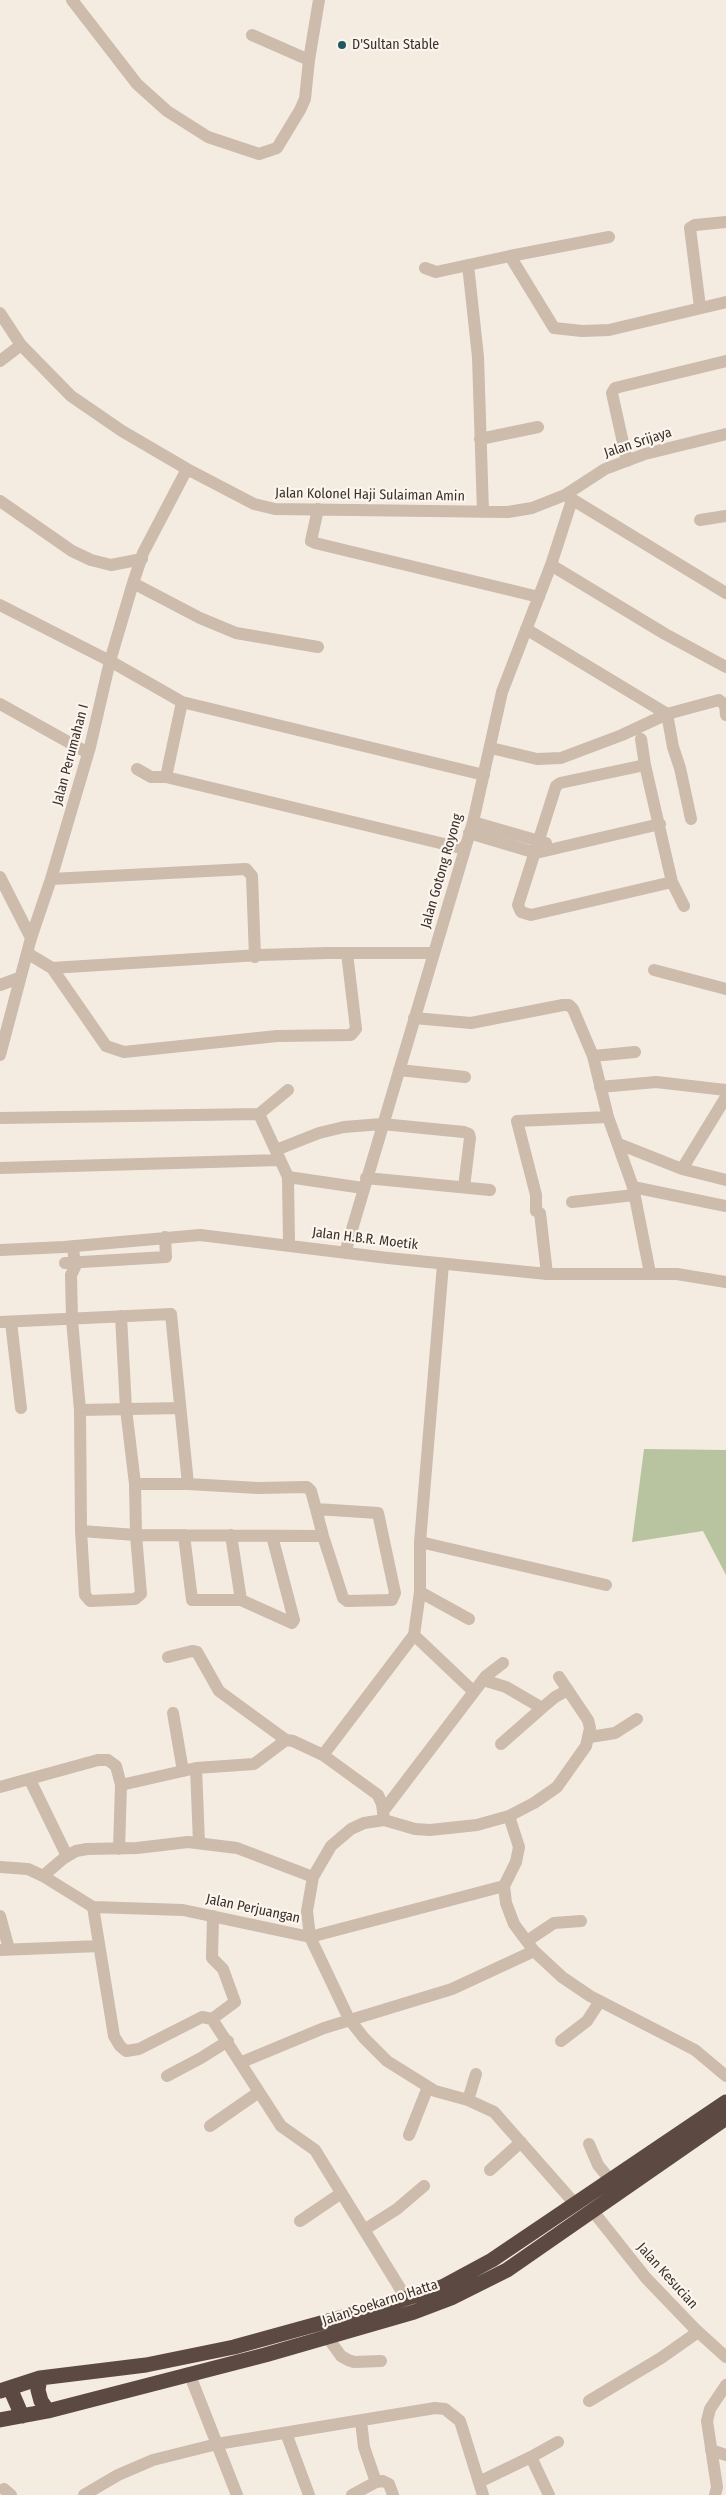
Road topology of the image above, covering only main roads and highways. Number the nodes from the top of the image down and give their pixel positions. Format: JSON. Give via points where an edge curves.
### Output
{"nodes":[{"id":1,"x":726,"y":2102,"type":"edge"},
{"id":2,"x":726,"y":2118,"type":"edge"},
{"id":3,"x":40,"y":2378,"type":"junction"},
{"id":4,"x":5,"y":2390,"type":"edge"},
{"id":5,"x":48,"y":2411,"type":"junction"},
{"id":6,"x":22,"y":2416,"type":"junction"},
{"id":7,"x":0,"y":2420,"type":"edge"}],
"edges":[{"from":1,"to":3,"type":"highway","name":"Jalan Soekarno Hatta","via":[[492,2260],[442,2287],[234,2347],[146,2364]]},
{"from":2,"to":5,"type":"highway","name":"Jalan Soekarno Hatta","via":[[507,2270],[452,2298],[328,2338]]},
{"from":3,"to":4,"type":"highway","name":"Jalan Soekarno Hatta"},
{"from":3,"to":5,"type":"highway","via":[[38,2390]]},
{"from":4,"to":6,"type":"highway"},
{"from":5,"to":6,"type":"highway","name":"Jalan Soekarno Hatta"},
{"from":6,"to":7,"type":"highway","name":"Jalan Soekarno Hatta"}]}
